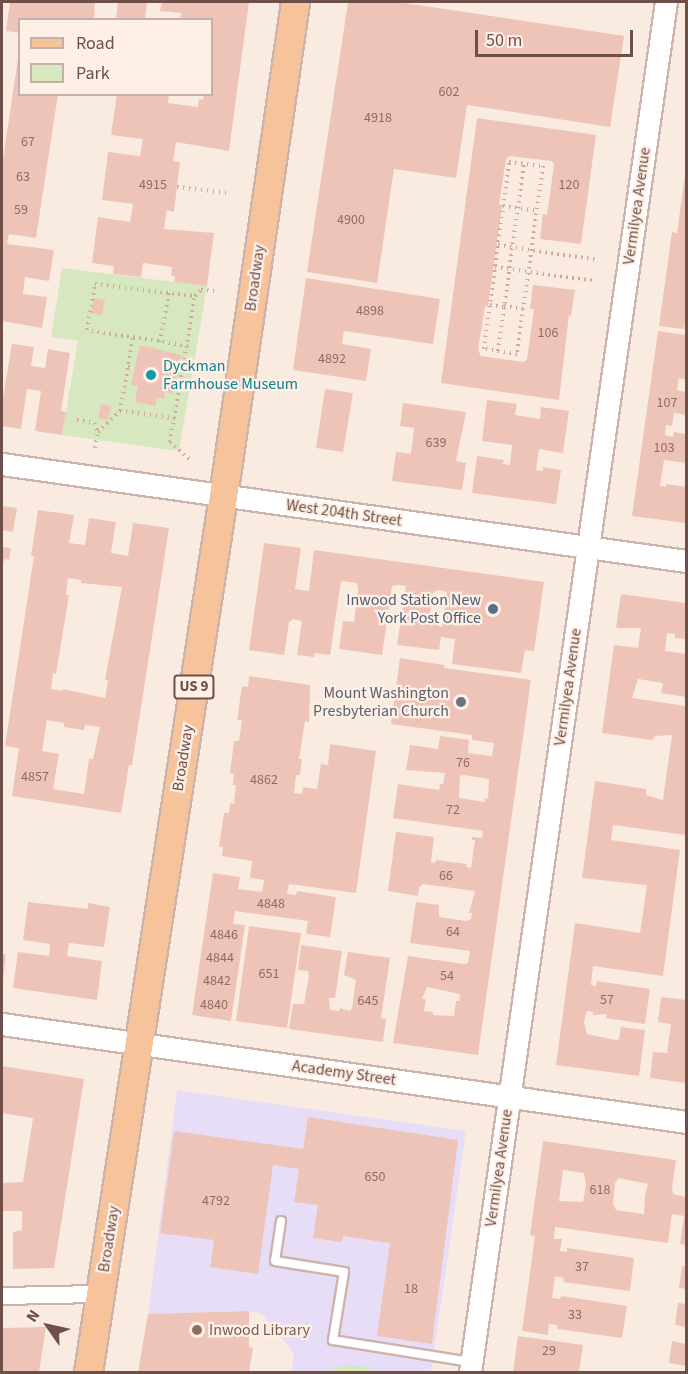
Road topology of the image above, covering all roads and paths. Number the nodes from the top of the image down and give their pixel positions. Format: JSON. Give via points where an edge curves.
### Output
{"nodes":[{"id":1,"x":295,"y":2,"type":"edge"},
{"id":2,"x":666,"y":2,"type":"edge"},
{"id":3,"x":524,"y":164,"type":"junction"},
{"id":4,"x":177,"y":187,"type":"dead end"},
{"id":5,"x":229,"y":193,"type":"dead end"},
{"id":6,"x":503,"y":206,"type":"junction"},
{"id":7,"x":518,"y":208,"type":"junction"},
{"id":8,"x":537,"y":211,"type":"junction"},
{"id":9,"x":498,"y":245,"type":"junction"},
{"id":10,"x":513,"y":247,"type":"junction"},
{"id":11,"x":532,"y":249,"type":"junction"},
{"id":12,"x":598,"y":260,"type":"dead end"},
{"id":13,"x":495,"y":267,"type":"junction"},
{"id":14,"x":509,"y":269,"type":"junction"},
{"id":15,"x":529,"y":271,"type":"junction"},
{"id":16,"x":595,"y":281,"type":"dead end"},
{"id":17,"x":214,"y":291,"type":"dead end"},
{"id":18,"x":169,"y":292,"type":"junction"},
{"id":19,"x":195,"y":296,"type":"junction"},
{"id":20,"x":490,"y":305,"type":"junction"},
{"id":21,"x":504,"y":306,"type":"junction"},
{"id":22,"x":524,"y":309,"type":"junction"},
{"id":23,"x":133,"y":338,"type":"junction"},
{"id":24,"x":160,"y":342,"type":"junction"},
{"id":25,"x":188,"y":346,"type":"junction"},
{"id":26,"x":498,"y":351,"type":"junction"},
{"id":27,"x":128,"y":367,"type":"junction"},
{"id":28,"x":134,"y":368,"type":"dead end"},
{"id":29,"x":177,"y":374,"type":"dead end"},
{"id":30,"x":183,"y":375,"type":"junction"},
{"id":31,"x":120,"y":411,"type":"junction"},
{"id":32,"x":175,"y":418,"type":"junction"},
{"id":33,"x":77,"y":420,"type":"dead end"},
{"id":34,"x":98,"y":432,"type":"junction"},
{"id":35,"x":95,"y":448,"type":"dead end"},
{"id":36,"x":189,"y":459,"type":"dead end"},
{"id":37,"x":2,"y":464,"type":"edge"},
{"id":38,"x":223,"y":496,"type":"junction"},
{"id":39,"x":588,"y":547,"type":"junction"},
{"id":40,"x":687,"y":561,"type":"edge"},
{"id":41,"x":2,"y":1024,"type":"edge"},
{"id":42,"x":139,"y":1044,"type":"junction"},
{"id":43,"x":509,"y":1096,"type":"junction"},
{"id":44,"x":687,"y":1122,"type":"edge"},
{"id":45,"x":281,"y":1221,"type":"dead end"},
{"id":46,"x":101,"y":1294,"type":"junction"},
{"id":47,"x":2,"y":1296,"type":"edge"},
{"id":48,"x":470,"y":1367,"type":"edge"},
{"id":49,"x":88,"y":1372,"type":"edge"}],
"edges":[{"from":1,"to":38,"type":"main road","name":"Broadway","number":"US 9"},
{"from":2,"to":39,"type":"street","name":"Vermilyea Avenue"},
{"from":3,"to":6,"type":"path","via":[[509,162]]},
{"from":3,"to":7,"type":"path"},
{"from":3,"to":8,"type":"path","via":[[543,166]]},
{"from":4,"to":5,"type":"path"},
{"from":6,"to":7,"type":"path"},
{"from":6,"to":9,"type":"path"},
{"from":7,"to":8,"type":"path"},
{"from":7,"to":10,"type":"path"},
{"from":8,"to":11,"type":"path"},
{"from":9,"to":10,"type":"path"},
{"from":9,"to":13,"type":"path"},
{"from":10,"to":11,"type":"path"},
{"from":10,"to":14,"type":"path"},
{"from":11,"to":12,"type":"path"},
{"from":11,"to":15,"type":"path"},
{"from":13,"to":14,"type":"path"},
{"from":13,"to":20,"type":"path"},
{"from":14,"to":15,"type":"path"},
{"from":14,"to":21,"type":"path"},
{"from":15,"to":16,"type":"path"},
{"from":15,"to":22,"type":"path"},
{"from":17,"to":19,"type":"path","via":[[201,290]]},
{"from":18,"to":19,"type":"path"},
{"from":18,"to":23,"type":"path","via":[[95,284],[87,330]]},
{"from":18,"to":24,"type":"path"},
{"from":19,"to":25,"type":"path"},
{"from":20,"to":21,"type":"path"},
{"from":20,"to":26,"type":"path","via":[[484,349]]},
{"from":21,"to":22,"type":"path"},
{"from":21,"to":26,"type":"path"},
{"from":22,"to":26,"type":"path","via":[[517,354]]},
{"from":23,"to":24,"type":"path"},
{"from":23,"to":27,"type":"path"},
{"from":24,"to":25,"type":"path"},
{"from":25,"to":30,"type":"path"},
{"from":27,"to":28,"type":"path"},
{"from":27,"to":31,"type":"path"},
{"from":29,"to":30,"type":"path"},
{"from":30,"to":32,"type":"path"},
{"from":31,"to":32,"type":"path"},
{"from":31,"to":34,"type":"path"},
{"from":32,"to":36,"type":"path","via":[[170,442]]},
{"from":33,"to":34,"type":"path","via":[[94,423]]},
{"from":34,"to":35,"type":"path"},
{"from":37,"to":38,"type":"street","name":"West 204th Street"},
{"from":38,"to":39,"type":"street","name":"West 204th Street"},
{"from":38,"to":42,"type":"main road","name":"Broadway","number":"US 9"},
{"from":39,"to":40,"type":"street","name":"West 204th Street"},
{"from":39,"to":43,"type":"street","name":"Vermilyea Avenue"},
{"from":41,"to":42,"type":"street","name":"Academy Street"},
{"from":42,"to":43,"type":"street","name":"Academy Street"},
{"from":42,"to":46,"type":"main road","name":"Broadway","number":"US 9"},
{"from":43,"to":44,"type":"street","name":"Academy Street"},
{"from":43,"to":48,"type":"street","name":"Vermilyea Avenue"},
{"from":45,"to":48,"type":"lane","via":[[274,1262],[344,1272],[333,1340]]},
{"from":46,"to":47,"type":"street"},
{"from":46,"to":49,"type":"main road","name":"Broadway","number":"US 9"}]}
